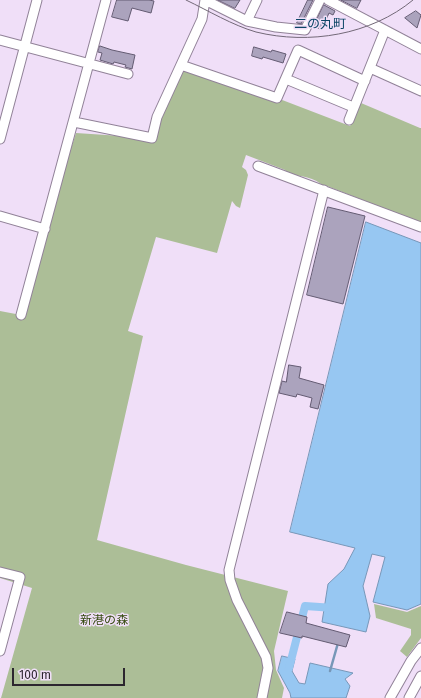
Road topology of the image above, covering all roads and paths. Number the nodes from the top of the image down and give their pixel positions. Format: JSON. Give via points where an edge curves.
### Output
{"nodes":[{"id":1,"x":37,"y":0,"type":"edge"},
{"id":2,"x":106,"y":0,"type":"edge"},
{"id":3,"x":205,"y":0,"type":"edge"},
{"id":4,"x":257,"y":0,"type":"edge"},
{"id":5,"x":320,"y":0,"type":"edge"},
{"id":6,"x":328,"y":0,"type":"edge"},
{"id":7,"x":247,"y":21,"type":"junction"},
{"id":8,"x":385,"y":30,"type":"junction"},
{"id":9,"x":0,"y":40,"type":"edge"},
{"id":10,"x":25,"y":47,"type":"junction"},
{"id":11,"x":421,"y":49,"type":"edge"},
{"id":12,"x":88,"y":63,"type":"junction"},
{"id":13,"x":181,"y":65,"type":"junction"},
{"id":14,"x":370,"y":68,"type":"junction"},
{"id":15,"x":128,"y":74,"type":"dead end"},
{"id":16,"x":286,"y":79,"type":"junction"},
{"id":17,"x":365,"y":81,"type":"junction"},
{"id":18,"x":421,"y":91,"type":"edge"},
{"id":19,"x":353,"y":107,"type":"junction"},
{"id":20,"x":349,"y":120,"type":"dead end"},
{"id":21,"x":74,"y":122,"type":"junction"},
{"id":22,"x":0,"y":139,"type":"edge"},
{"id":23,"x":258,"y":166,"type":"dead end"},
{"id":24,"x":324,"y":190,"type":"junction"},
{"id":25,"x":0,"y":216,"type":"edge"},
{"id":26,"x":421,"y":227,"type":"edge"},
{"id":27,"x":45,"y":229,"type":"junction"},
{"id":28,"x":21,"y":315,"type":"dead end"},
{"id":29,"x":0,"y":572,"type":"edge"},
{"id":30,"x":421,"y":648,"type":"edge"},
{"id":31,"x":0,"y":651,"type":"edge"},
{"id":32,"x":421,"y":676,"type":"edge"},
{"id":33,"x":262,"y":698,"type":"edge"},
{"id":34,"x":390,"y":698,"type":"edge"},
{"id":35,"x":409,"y":698,"type":"edge"}],
"edges":[{"from":1,"to":10,"type":"street"},
{"from":2,"to":12,"type":"street"},
{"from":3,"to":7,"type":"street"},
{"from":3,"to":13,"type":"street","via":[[202,19]]},
{"from":4,"to":7,"type":"street"},
{"from":5,"to":7,"type":"street","via":[[305,30]]},
{"from":6,"to":8,"type":"street"},
{"from":8,"to":11,"type":"street"},
{"from":8,"to":14,"type":"street"},
{"from":9,"to":10,"type":"street"},
{"from":10,"to":12,"type":"street"},
{"from":10,"to":22,"type":"street"},
{"from":12,"to":15,"type":"street"},
{"from":12,"to":21,"type":"street"},
{"from":13,"to":16,"type":"street","via":[[277,98]]},
{"from":13,"to":21,"type":"street","via":[[157,117],[152,138]]},
{"from":14,"to":17,"type":"street"},
{"from":14,"to":18,"type":"street"},
{"from":16,"to":17,"type":"street","via":[[298,50]]},
{"from":16,"to":19,"type":"street"},
{"from":17,"to":19,"type":"street"},
{"from":19,"to":20,"type":"street"},
{"from":21,"to":27,"type":"street"},
{"from":23,"to":24,"type":"street"},
{"from":24,"to":26,"type":"street"},
{"from":24,"to":33,"type":"street","via":[[229,570],[236,600],[266,657],[268,668]]},
{"from":25,"to":27,"type":"street"},
{"from":27,"to":28,"type":"street"},
{"from":29,"to":31,"type":"street","via":[[20,577]]},
{"from":30,"to":34,"type":"street"},
{"from":32,"to":35,"type":"street"}]}
